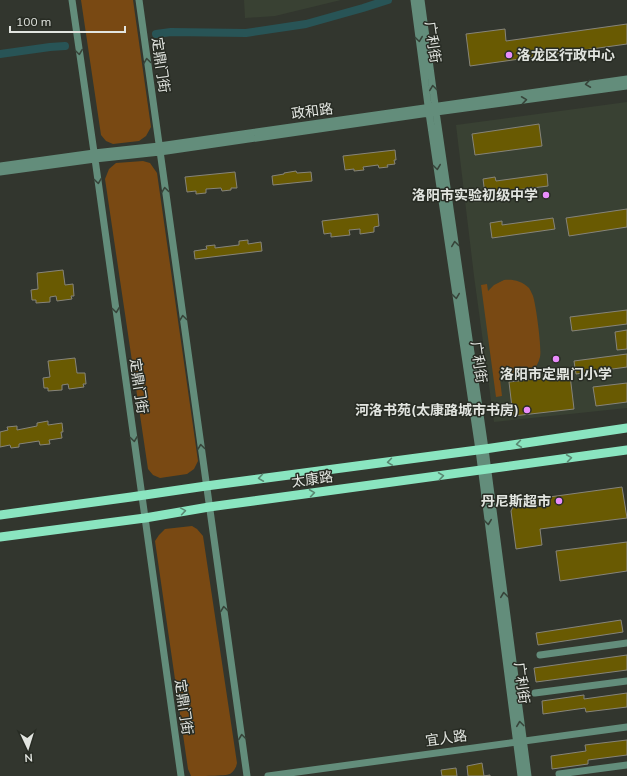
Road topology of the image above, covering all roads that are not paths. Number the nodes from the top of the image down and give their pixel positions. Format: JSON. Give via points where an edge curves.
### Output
{"nodes":[{"id":1,"x":72,"y":0,"type":"edge"},
{"id":2,"x":139,"y":0,"type":"edge"},
{"id":3,"x":414,"y":0,"type":"edge"},
{"id":4,"x":421,"y":0,"type":"edge"},
{"id":5,"x":627,"y":79,"type":"edge"},
{"id":6,"x":627,"y":86,"type":"edge"},
{"id":7,"x":432,"y":109,"type":"junction"},
{"id":8,"x":159,"y":149,"type":"junction"},
{"id":9,"x":94,"y":156,"type":"junction"},
{"id":10,"x":0,"y":166,"type":"edge"},
{"id":11,"x":0,"y":172,"type":"edge"},
{"id":12,"x":627,"y":428,"type":"edge"},
{"id":13,"x":482,"y":449,"type":"junction"},
{"id":14,"x":627,"y":450,"type":"edge"},
{"id":15,"x":485,"y":470,"type":"junction"},
{"id":16,"x":206,"y":486,"type":"junction"},
{"id":17,"x":142,"y":496,"type":"junction"},
{"id":18,"x":209,"y":507,"type":"junction"},
{"id":19,"x":0,"y":515,"type":"edge"},
{"id":20,"x":144,"y":518,"type":"junction"},
{"id":21,"x":0,"y":537,"type":"edge"},
{"id":22,"x":627,"y":643,"type":"edge"},
{"id":23,"x":540,"y":655,"type":"dead end"},
{"id":24,"x":627,"y":681,"type":"edge"},
{"id":25,"x":535,"y":693,"type":"dead end"},
{"id":26,"x":627,"y":727,"type":"edge"},
{"id":27,"x":627,"y":731,"type":"edge"},
{"id":28,"x":520,"y":744,"type":"junction"},
{"id":29,"x":627,"y":764,"type":"edge"},
{"id":30,"x":559,"y":774,"type":"dead end"},
{"id":31,"x":181,"y":776,"type":"edge"},
{"id":32,"x":247,"y":776,"type":"edge"},
{"id":33,"x":268,"y":776,"type":"edge"},
{"id":34,"x":301,"y":776,"type":"edge"},
{"id":35,"x":521,"y":776,"type":"edge"},
{"id":36,"x":528,"y":776,"type":"edge"}],
"edges":[{"from":1,"to":9,"type":"street","name":"定鼎门街","one_way":true},
{"from":8,"to":2,"type":"street","name":"定鼎门街","one_way":true},
{"from":3,"to":7,"type":"street","name":"广利街","one_way":true},
{"from":7,"to":4,"type":"street","name":"广利街","one_way":true},
{"from":5,"to":7,"type":"street","name":"政和路","one_way":true},
{"from":7,"to":6,"type":"street","name":"政和路","one_way":true},
{"from":7,"to":8,"type":"street","name":"政和路"},
{"from":7,"to":13,"type":"street","name":"广利街"},
{"from":8,"to":9,"type":"street","name":"政和路"},
{"from":16,"to":8,"type":"street","name":"定鼎门街","one_way":true},
{"from":9,"to":10,"type":"street","name":"政和路"},
{"from":9,"to":11,"type":"street","name":"政和路"},
{"from":9,"to":17,"type":"street","name":"定鼎门街","one_way":true},
{"from":12,"to":13,"type":"main road","name":"太康路","one_way":true},
{"from":13,"to":15,"type":"street","name":"广利街"},
{"from":13,"to":16,"type":"main road","name":"太康路","one_way":true},
{"from":15,"to":14,"type":"main road","name":"太康路","one_way":true},
{"from":18,"to":15,"type":"main road","name":"太康路","one_way":true},
{"from":15,"to":28,"type":"street","name":"广利街"},
{"from":16,"to":17,"type":"main road","name":"太康路"},
{"from":16,"to":18,"type":"street","name":"定鼎门街"},
{"from":17,"to":19,"type":"main road","name":"太康路"},
{"from":17,"to":20,"type":"street","name":"定鼎门街"},
{"from":20,"to":18,"type":"main road","name":"太康路","one_way":true},
{"from":32,"to":18,"type":"street","name":"定鼎门街","one_way":true},
{"from":20,"to":21,"type":"main road","name":"太康路"},
{"from":20,"to":31,"type":"street","name":"定鼎门街"},
{"from":22,"to":23,"type":"street"},
{"from":24,"to":25,"type":"street"},
{"from":26,"to":28,"type":"street","name":"宜人路"},
{"from":27,"to":28,"type":"street","name":"宜人路"},
{"from":28,"to":33,"type":"street","name":"宜人路"},
{"from":28,"to":34,"type":"street","name":"宜人路"},
{"from":28,"to":35,"type":"street","name":"广利街"},
{"from":28,"to":36,"type":"street","name":"广利街"},
{"from":29,"to":30,"type":"street"}]}
